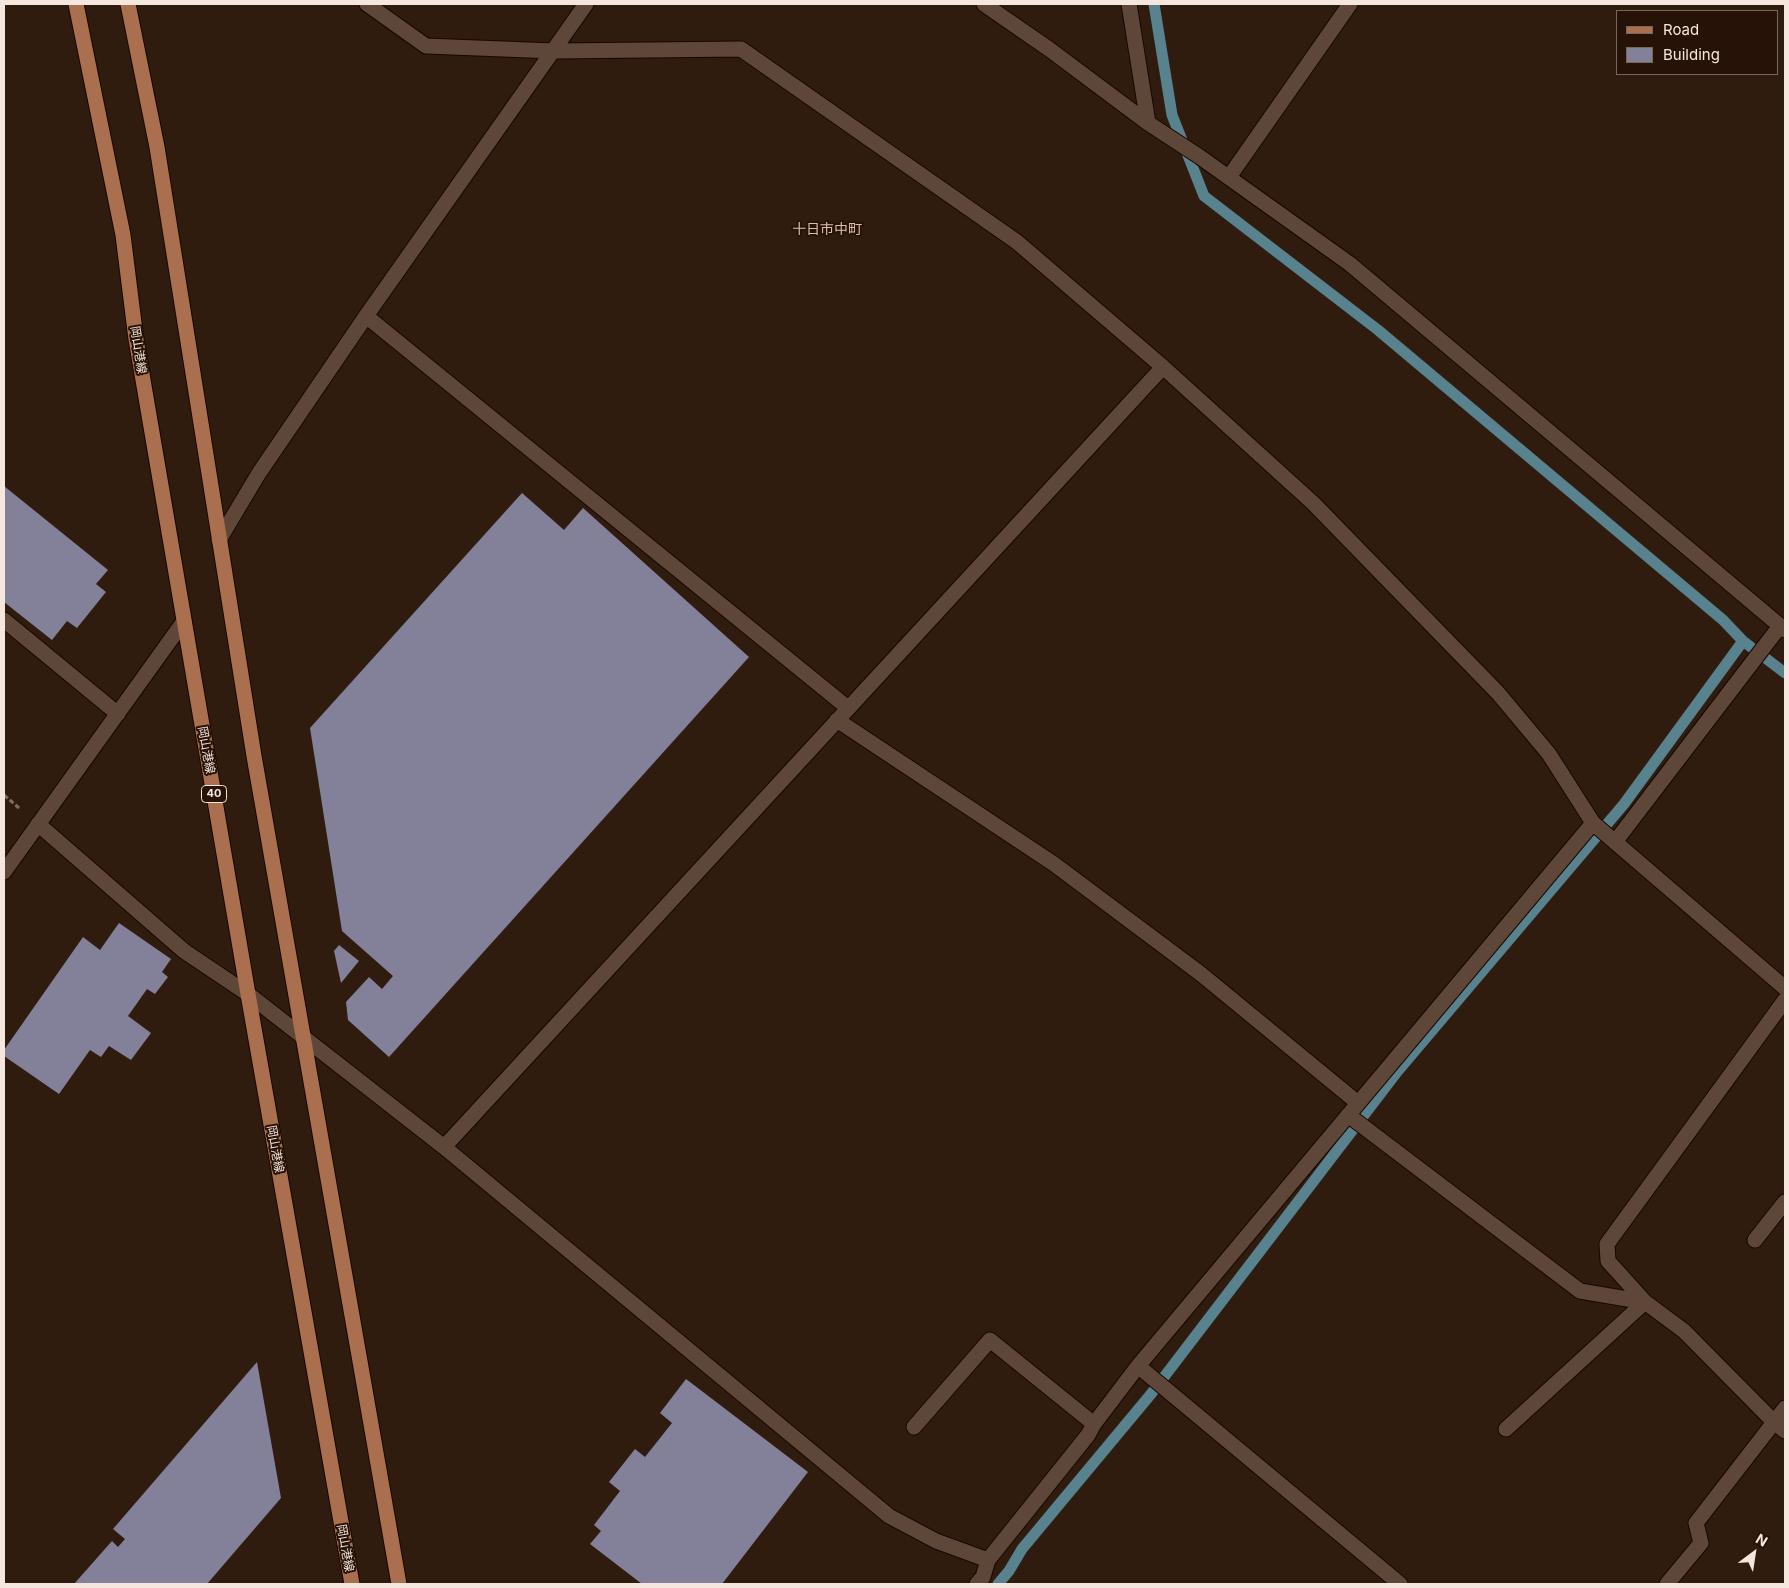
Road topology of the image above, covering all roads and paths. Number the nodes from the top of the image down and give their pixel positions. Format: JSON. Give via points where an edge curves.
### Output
{"nodes":[{"id":1,"x":76,"y":4,"type":"edge"},
{"id":2,"x":128,"y":4,"type":"edge"},
{"id":3,"x":367,"y":4,"type":"edge"},
{"id":4,"x":586,"y":4,"type":"edge"},
{"id":5,"x":984,"y":4,"type":"edge"},
{"id":6,"x":1129,"y":4,"type":"edge"},
{"id":7,"x":1350,"y":4,"type":"edge"},
{"id":8,"x":554,"y":51,"type":"junction"},
{"id":9,"x":1148,"y":123,"type":"junction"},
{"id":10,"x":1229,"y":177,"type":"junction"},
{"id":11,"x":366,"y":316,"type":"junction"},
{"id":12,"x":1163,"y":367,"type":"junction"},
{"id":13,"x":219,"y":540,"type":"junction"},
{"id":14,"x":4,"y":620,"type":"edge"},
{"id":15,"x":184,"y":621,"type":"junction"},
{"id":16,"x":1783,"y":628,"type":"edge"},
{"id":17,"x":848,"y":708,"type":"junction"},
{"id":18,"x":118,"y":714,"type":"junction"},
{"id":19,"x":837,"y":720,"type":"junction"},
{"id":20,"x":38,"y":824,"type":"junction"},
{"id":21,"x":1602,"y":832,"type":"junction"},
{"id":22,"x":4,"y":872,"type":"edge"},
{"id":23,"x":1785,"y":988,"type":"edge"},
{"id":24,"x":248,"y":994,"type":"junction"},
{"id":25,"x":1785,"y":1000,"type":"edge"},
{"id":26,"x":305,"y":1038,"type":"junction"},
{"id":27,"x":1358,"y":1103,"type":"junction"},
{"id":28,"x":1355,"y":1121,"type":"junction"},
{"id":29,"x":444,"y":1146,"type":"junction"},
{"id":30,"x":1785,"y":1202,"type":"edge"},
{"id":31,"x":1755,"y":1240,"type":"dead end"},
{"id":32,"x":1645,"y":1302,"type":"junction"},
{"id":33,"x":1144,"y":1370,"type":"junction"},
{"id":34,"x":1785,"y":1408,"type":"edge"},
{"id":35,"x":1094,"y":1424,"type":"junction"},
{"id":36,"x":914,"y":1427,"type":"dead end"},
{"id":37,"x":1780,"y":1427,"type":"edge"},
{"id":38,"x":1506,"y":1430,"type":"dead end"},
{"id":39,"x":988,"y":1560,"type":"junction"},
{"id":40,"x":352,"y":1584,"type":"edge"},
{"id":41,"x":399,"y":1584,"type":"edge"},
{"id":42,"x":977,"y":1584,"type":"edge"},
{"id":43,"x":1400,"y":1584,"type":"edge"},
{"id":44,"x":1667,"y":1584,"type":"edge"}],
"edges":[{"from":1,"to":15,"type":"main road","name":"岡山港線","number":"40","via":[[123,234],[136,339]]},
{"from":2,"to":13,"type":"main road","via":[[157,147]]},
{"from":3,"to":8,"type":"street","via":[[426,46]]},
{"from":4,"to":8,"type":"street"},
{"from":5,"to":9,"type":"street"},
{"from":6,"to":9,"type":"street"},
{"from":7,"to":10,"type":"street"},
{"from":8,"to":11,"type":"street"},
{"from":8,"to":12,"type":"street","via":[[741,49],[1017,242]]},
{"from":9,"to":10,"type":"street"},
{"from":10,"to":16,"type":"street","via":[[1350,264]]},
{"from":11,"to":13,"type":"street","via":[[259,473]]},
{"from":11,"to":17,"type":"street"},
{"from":12,"to":17,"type":"street"},
{"from":12,"to":21,"type":"street","via":[[1313,503],[1498,694],[1549,754]]},
{"from":13,"to":26,"type":"main road"},
{"from":14,"to":18,"type":"street"},
{"from":15,"to":18,"type":"street"},
{"from":15,"to":24,"type":"main road","name":"岡山港線","number":"40"},
{"from":16,"to":21,"type":"street","via":[[1770,638],[1750,665]]},
{"from":17,"to":19,"type":"street"},
{"from":18,"to":20,"type":"street"},
{"from":19,"to":27,"type":"street","via":[[1054,864],[1201,974]]},
{"from":19,"to":29,"type":"street"},
{"from":20,"to":22,"type":"street"},
{"from":20,"to":24,"type":"street","via":[[184,950]]},
{"from":21,"to":23,"type":"street"},
{"from":21,"to":27,"type":"street"},
{"from":24,"to":26,"type":"street"},
{"from":24,"to":40,"type":"main road","name":"岡山港線","number":"40"},
{"from":25,"to":32,"type":"street","via":[[1607,1244],[1608,1261]]},
{"from":26,"to":29,"type":"street"},
{"from":26,"to":41,"type":"main road"},
{"from":27,"to":28,"type":"street"},
{"from":28,"to":32,"type":"street","via":[[1580,1291]]},
{"from":28,"to":33,"type":"street"},
{"from":29,"to":39,"type":"street","via":[[889,1516],[936,1541]]},
{"from":30,"to":31,"type":"street"},
{"from":32,"to":37,"type":"street","via":[[1684,1330]]},
{"from":32,"to":38,"type":"street"},
{"from":33,"to":35,"type":"street"},
{"from":33,"to":43,"type":"street"},
{"from":34,"to":37,"type":"street"},
{"from":35,"to":36,"type":"street","via":[[990,1340]]},
{"from":35,"to":39,"type":"street"},
{"from":37,"to":44,"type":"street","via":[[1696,1523],[1702,1544]]},
{"from":39,"to":42,"type":"street","via":[[983,1577]]}]}
